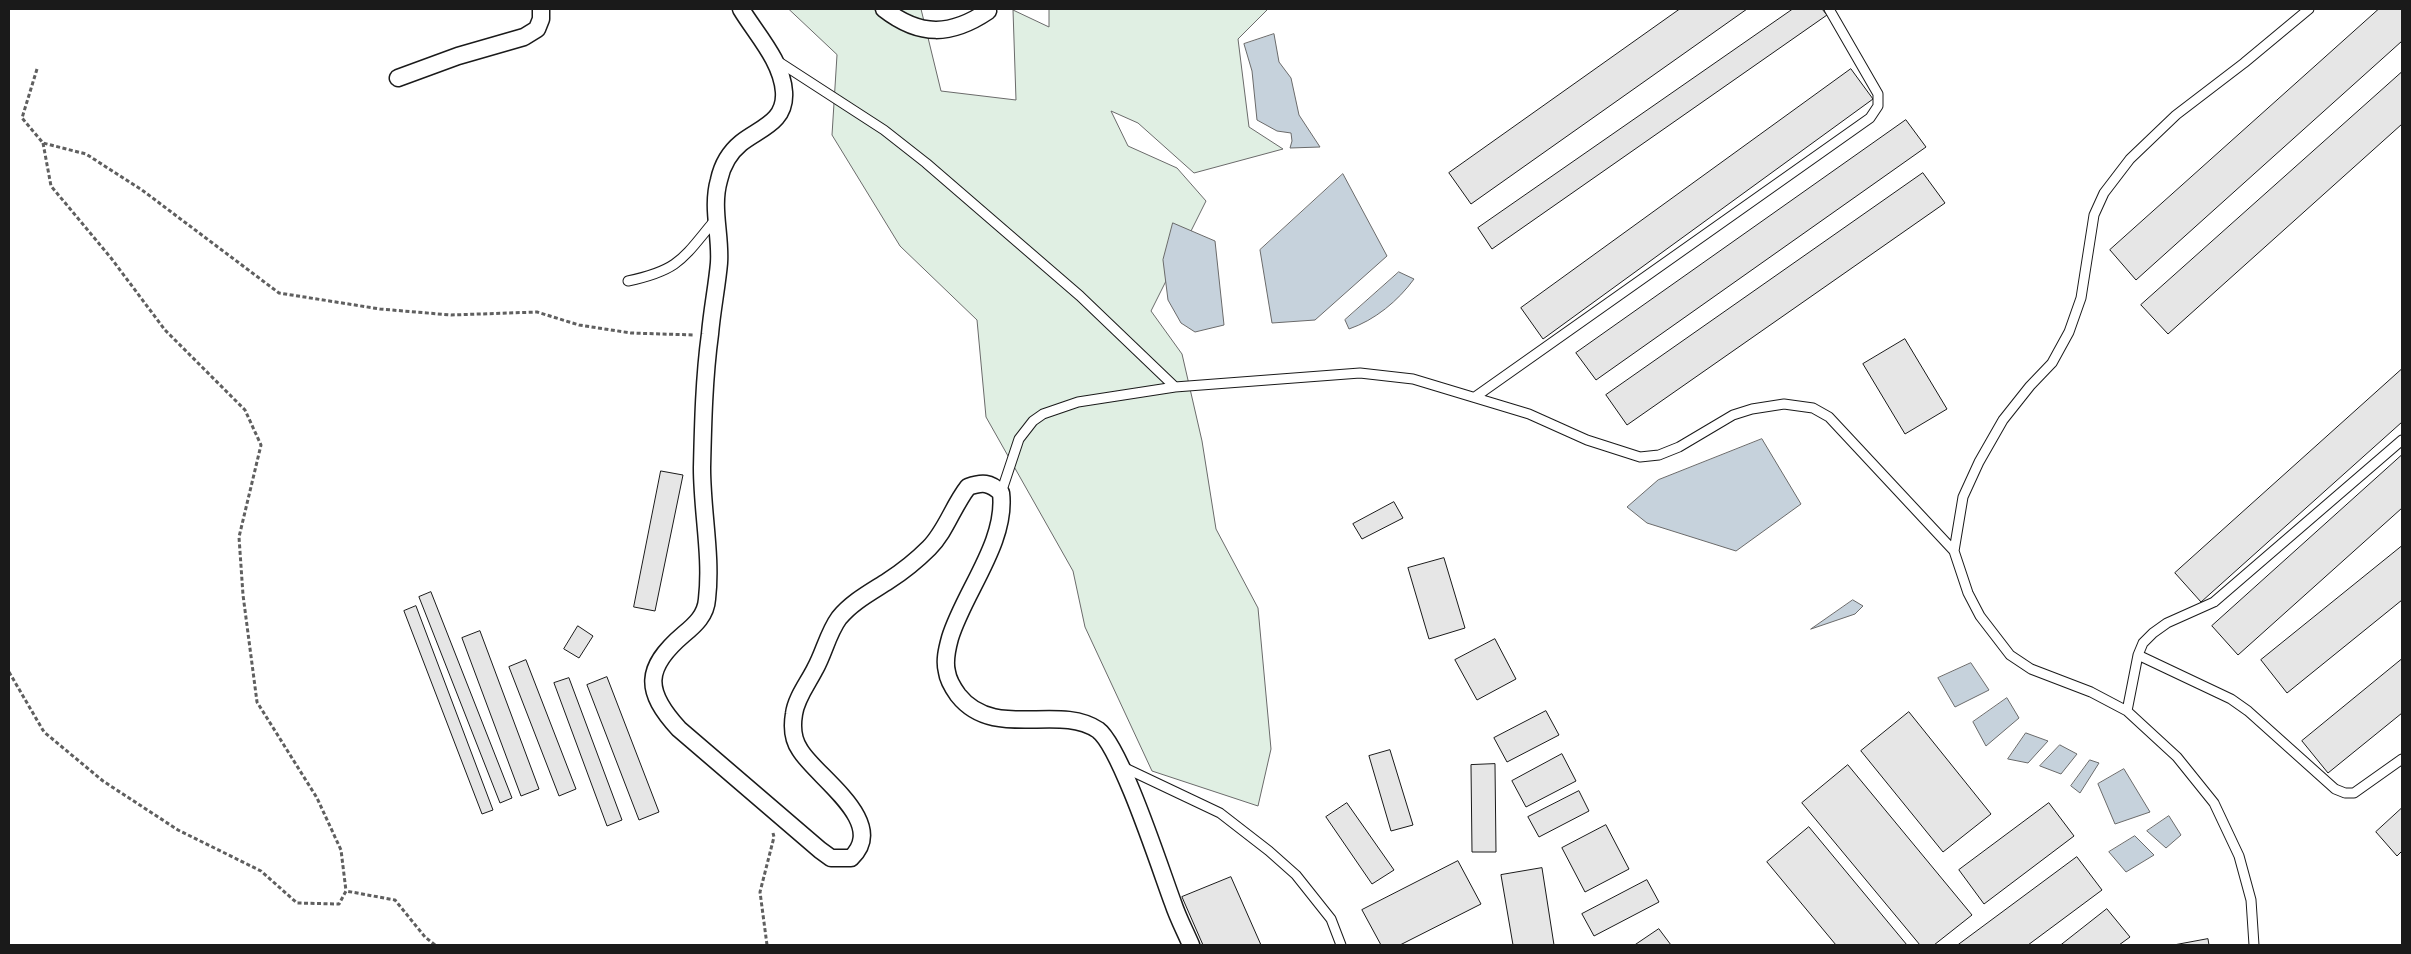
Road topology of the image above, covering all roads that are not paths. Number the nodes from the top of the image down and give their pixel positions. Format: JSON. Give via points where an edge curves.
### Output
{"nodes":[{"id":1,"x":541,"y":9,"type":"edge"},
{"id":2,"x":740,"y":9,"type":"edge"},
{"id":3,"x":884,"y":9,"type":"edge"},
{"id":4,"x":989,"y":9,"type":"edge"},
{"id":5,"x":1829,"y":9,"type":"edge"},
{"id":6,"x":2310,"y":9,"type":"edge"},
{"id":7,"x":773,"y":57,"type":"junction"},
{"id":8,"x":398,"y":78,"type":"dead end"},
{"id":9,"x":715,"y":220,"type":"junction"},
{"id":10,"x":628,"y":281,"type":"dead end"},
{"id":11,"x":1175,"y":387,"type":"junction"},
{"id":12,"x":1475,"y":397,"type":"junction"},
{"id":13,"x":2402,"y":440,"type":"edge"},
{"id":14,"x":1000,"y":493,"type":"junction"},
{"id":15,"x":1954,"y":551,"type":"junction"},
{"id":16,"x":2138,"y":656,"type":"junction"},
{"id":17,"x":2127,"y":711,"type":"junction"},
{"id":18,"x":2402,"y":759,"type":"edge"},
{"id":19,"x":1120,"y":766,"type":"junction"},
{"id":20,"x":1191,"y":945,"type":"edge"},
{"id":21,"x":1341,"y":945,"type":"edge"},
{"id":22,"x":2254,"y":945,"type":"edge"}],
"edges":[{"from":1,"to":8,"type":"street","via":[[537,29],[524,37]]},
{"from":2,"to":7,"type":"street"},
{"from":3,"to":4,"type":"street","via":[[912,26],[936,31],[953,28]]},
{"from":5,"to":12,"type":"lane","via":[[1878,94],[1878,106],[1870,118]]},
{"from":6,"to":15,"type":"lane","via":[[2176,115],[2130,159],[2104,193],[2094,215],[2081,298],[2069,332],[2052,363],[2003,420],[1979,462],[1963,497]]},
{"from":7,"to":9,"type":"street","via":[[782,78],[784,104],[771,125],[740,144],[724,166],[715,198]]},
{"from":7,"to":11,"type":"lane","via":[[884,130],[926,163],[1080,296]]},
{"from":9,"to":10,"type":"lane","via":[[684,258],[671,268]]},
{"from":9,"to":14,"type":"street","via":[[719,261],[709,336],[702,499],[709,586],[707,606],[697,623],[666,649],[656,664],[652,682],[661,708],[679,729],[831,858],[845,860],[856,853],[860,845],[860,826],[838,790],[799,749],[793,723],[798,700],[839,618],[930,547],[968,487],[986,483]]},
{"from":11,"to":12,"type":"lane","via":[[1360,373],[1413,380]]},
{"from":11,"to":14,"type":"lane","via":[[1078,402],[1043,414],[1019,439]]},
{"from":12,"to":15,"type":"lane","via":[[1640,457],[1660,455],[1679,447],[1733,415],[1752,409],[1784,404],[1813,408],[1829,417]]},
{"from":13,"to":16,"type":"lane","via":[[2214,602],[2153,632],[2143,643]]},
{"from":14,"to":19,"type":"street","via":[[1002,511],[995,539],[962,607],[948,646],[946,667],[950,682],[965,702],[989,715],[1017,721],[1067,721],[1092,727],[1103,735]]},
{"from":15,"to":17,"type":"lane","via":[[1968,593],[1980,616],[2010,655],[2032,669],[2091,692]]},
{"from":16,"to":17,"type":"lane"},
{"from":16,"to":18,"type":"lane","via":[[2231,699],[2335,789],[2345,793],[2354,793]]},
{"from":17,"to":22,"type":"lane","via":[[2177,758],[2214,803],[2245,875],[2251,900]]},
{"from":19,"to":20,"type":"street"},
{"from":19,"to":21,"type":"lane","via":[[1220,813],[1269,851],[1296,875],[1332,919]]}]}
